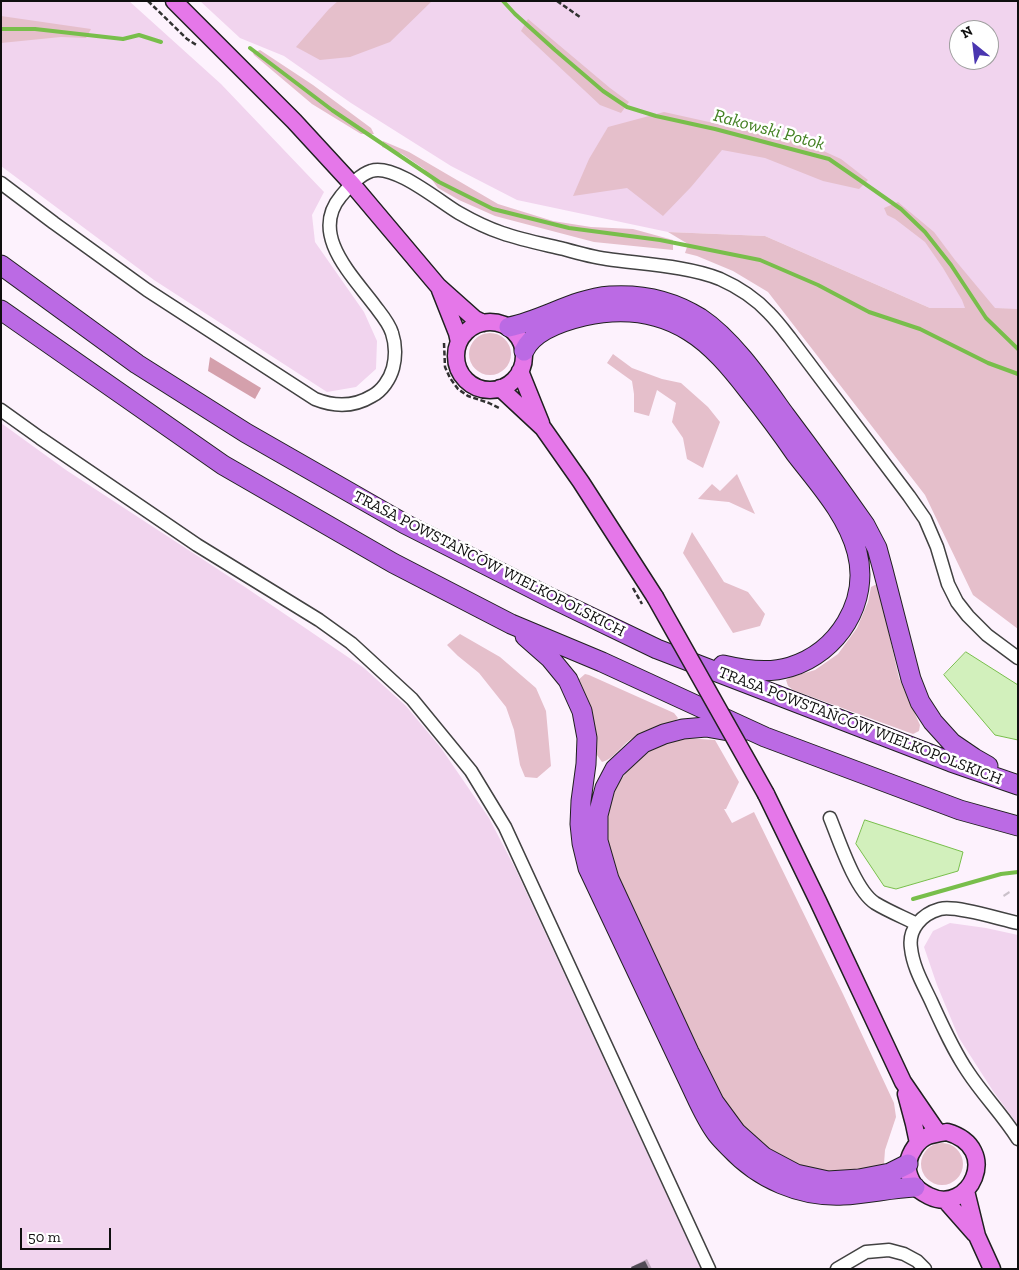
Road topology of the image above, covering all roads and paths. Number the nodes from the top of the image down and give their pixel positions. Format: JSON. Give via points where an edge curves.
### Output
{"nodes":[{"id":1,"x":174,"y":1,"type":"edge"},
{"id":2,"x":557,"y":1,"type":"edge"},
{"id":3,"x":580,"y":17,"type":"dead end"},
{"id":4,"x":1,"y":183,"type":"edge"},
{"id":5,"x":352,"y":184,"type":"junction"},
{"id":6,"x":1,"y":265,"type":"edge"},
{"id":7,"x":438,"y":286,"type":"junction"},
{"id":8,"x":1,"y":310,"type":"edge"},
{"id":9,"x":483,"y":323,"type":"junction"},
{"id":10,"x":509,"y":327,"type":"junction"},
{"id":11,"x":458,"y":342,"type":"junction"},
{"id":12,"x":524,"y":351,"type":"junction"},
{"id":13,"x":520,"y":371,"type":"junction"},
{"id":14,"x":500,"y":388,"type":"junction"},
{"id":15,"x":1,"y":410,"type":"edge"},
{"id":16,"x":543,"y":428,"type":"junction"},
{"id":17,"x":510,"y":624,"type":"junction"},
{"id":18,"x":657,"y":649,"type":"junction"},
{"id":19,"x":1018,"y":658,"type":"edge"},
{"id":20,"x":765,"y":737,"type":"junction"},
{"id":21,"x":1018,"y":781,"type":"edge"},
{"id":22,"x":1018,"y":785,"type":"edge"},
{"id":23,"x":830,"y":818,"type":"dead end"},
{"id":24,"x":1018,"y":826,"type":"edge"},
{"id":25,"x":1018,"y":923,"type":"edge"},
{"id":26,"x":917,"y":924,"type":"junction"},
{"id":27,"x":903,"y":1082,"type":"junction"},
{"id":28,"x":938,"y":1133,"type":"junction"},
{"id":29,"x":1018,"y":1139,"type":"edge"},
{"id":30,"x":918,"y":1143,"type":"junction"},
{"id":31,"x":908,"y":1164,"type":"junction"},
{"id":32,"x":915,"y":1187,"type":"junction"},
{"id":33,"x":966,"y":1191,"type":"junction"},
{"id":34,"x":944,"y":1200,"type":"junction"},
{"id":35,"x":977,"y":1236,"type":"junction"},
{"id":36,"x":709,"y":1269,"type":"edge"},
{"id":37,"x":836,"y":1269,"type":"edge"},
{"id":38,"x":925,"y":1269,"type":"edge"},
{"id":39,"x":992,"y":1269,"type":"edge"}],
"edges":[{"from":1,"to":5,"type":"main road"},
{"from":2,"to":3,"type":"path"},
{"from":4,"to":5,"type":"street","via":[[147,290],[315,399],[340,405],[351,405],[374,396],[392,372],[395,358],[392,331],[332,244],[329,231],[332,207]]},
{"from":5,"to":7,"type":"main road"},
{"from":5,"to":19,"type":"street","via":[[372,171],[391,172],[480,225],[502,233],[604,259],[693,271],[720,279],[747,294],[769,312],[790,338],[910,496],[925,519],[957,602],[987,635]]},
{"from":6,"to":18,"type":"highway","name":"TRASA POWSTAŃCÓW WIELKOPOLSKICH","via":[[137,364],[246,433],[405,524]]},
{"from":7,"to":9,"type":"main road"},
{"from":7,"to":11,"type":"main road"},
{"from":8,"to":17,"type":"highway","via":[[223,464],[393,563]]},
{"from":9,"to":10,"type":"main road"},
{"from":9,"to":11,"type":"main road","via":[[473,326]]},
{"from":10,"to":12,"type":"main road"},
{"from":10,"to":21,"type":"highway","via":[[585,300],[630,296],[655,299],[679,308],[718,332],[762,383],[865,525],[884,570],[906,661],[920,702],[933,722],[952,743]]},
{"from":11,"to":14,"type":"main road","via":[[457,364],[461,374],[478,388]]},
{"from":12,"to":13,"type":"main road"},
{"from":12,"to":18,"type":"highway","via":[[529,342],[542,333],[596,313],[649,314],[690,331],[730,367],[848,528],[857,552],[860,576],[857,601],[846,625],[829,645],[811,658],[789,667],[764,671],[740,669]]},
{"from":13,"to":14,"type":"main road","via":[[515,379]]},
{"from":13,"to":16,"type":"main road"},
{"from":14,"to":16,"type":"main road"},
{"from":15,"to":36,"type":"street","via":[[197,544],[319,620],[351,643],[412,698],[471,771],[505,827]]},
{"from":16,"to":27,"type":"main road","bridge":true,"via":[[655,596],[766,794]]},
{"from":17,"to":20,"type":"highway","via":[[602,662]]},
{"from":17,"to":32,"type":"highway","via":[[562,672],[582,711],[587,738],[580,824],[588,868],[703,1111],[718,1135],[742,1161],[767,1178],[804,1192],[841,1196]]},
{"from":18,"to":22,"type":"highway","name":"TRASA POWSTAŃCÓW WIELKOPOLSKICH"},
{"from":20,"to":24,"type":"highway","via":[[960,810]]},
{"from":20,"to":31,"type":"highway","via":[[706,728],[683,729],[643,743],[628,756],[615,768],[605,788],[598,815],[598,841],[609,880],[714,1102],[736,1132],[764,1157],[796,1174],[828,1181],[890,1173]]},
{"from":23,"to":26,"type":"street","via":[[864,893],[874,902]]},
{"from":25,"to":26,"type":"street","via":[[946,908],[931,913]]},
{"from":26,"to":29,"type":"street","via":[[910,947],[917,972],[963,1065]]},
{"from":27,"to":28,"type":"main road"},
{"from":27,"to":30,"type":"main road"},
{"from":28,"to":30,"type":"main road","via":[[926,1136]]},
{"from":28,"to":33,"type":"main road","via":[[957,1135],[973,1150],[976,1170]]},
{"from":30,"to":31,"type":"main road"},
{"from":31,"to":32,"type":"main road"},
{"from":32,"to":34,"type":"main road","via":[[933,1198]]},
{"from":33,"to":34,"type":"main road"},
{"from":33,"to":35,"type":"main road"},
{"from":34,"to":35,"type":"main road"},
{"from":35,"to":39,"type":"main road"},
{"from":37,"to":38,"type":"street","via":[[866,1252],[889,1250],[904,1254]]}]}
